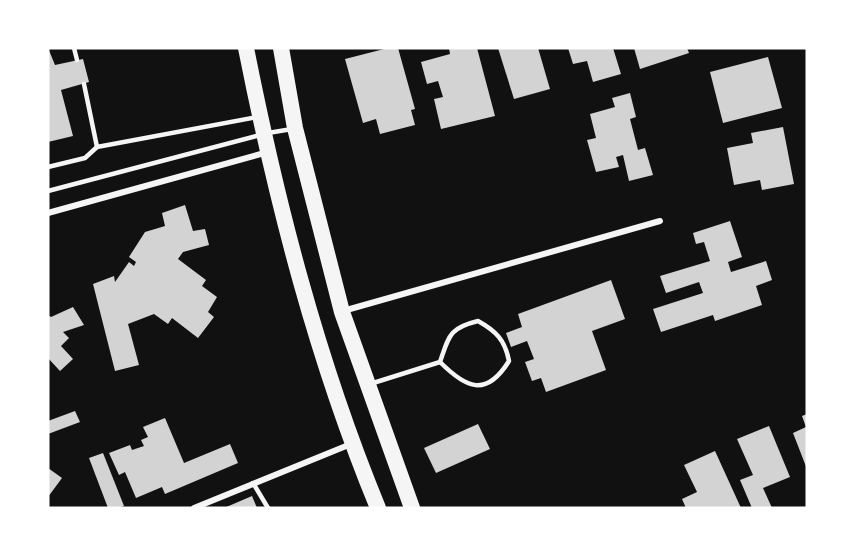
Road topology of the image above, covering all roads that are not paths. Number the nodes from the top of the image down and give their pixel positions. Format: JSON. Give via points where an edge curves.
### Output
{"nodes":[{"id":1,"x":74,"y":48,"type":"edge"},
{"id":2,"x":246,"y":48,"type":"edge"},
{"id":3,"x":281,"y":48,"type":"edge"},
{"id":4,"x":77,"y":60,"type":"dead end"},
{"id":5,"x":84,"y":84,"type":"dead end"},
{"id":6,"x":259,"y":116,"type":"junction"},
{"id":7,"x":295,"y":128,"type":"junction"},
{"id":8,"x":264,"y":134,"type":"junction"},
{"id":9,"x":97,"y":147,"type":"junction"},
{"id":10,"x":268,"y":151,"type":"junction"},
{"id":11,"x":48,"y":167,"type":"edge"},
{"id":12,"x":48,"y":191,"type":"edge"},
{"id":13,"x":48,"y":213,"type":"edge"},
{"id":14,"x":660,"y":221,"type":"dead end"},
{"id":15,"x":342,"y":312,"type":"junction"},
{"id":16,"x":440,"y":362,"type":"junction"},
{"id":17,"x":367,"y":385,"type":"junction"},
{"id":18,"x":351,"y":444,"type":"junction"},
{"id":19,"x":254,"y":483,"type":"junction"},
{"id":20,"x":194,"y":508,"type":"edge"},
{"id":21,"x":268,"y":508,"type":"edge"},
{"id":22,"x":378,"y":508,"type":"edge"},
{"id":23,"x":412,"y":508,"type":"edge"}],
"edges":[{"from":1,"to":4,"type":"lane"},
{"from":2,"to":6,"type":"highway"},
{"from":3,"to":7,"type":"highway"},
{"from":5,"to":9,"type":"lane"},
{"from":6,"to":8,"type":"highway"},
{"from":6,"to":9,"type":"lane"},
{"from":7,"to":8,"type":"lane"},
{"from":7,"to":15,"type":"highway"},
{"from":8,"to":10,"type":"highway"},
{"from":8,"to":12,"type":"lane"},
{"from":9,"to":11,"type":"lane","via":[[85,158]]},
{"from":10,"to":13,"type":"street"},
{"from":10,"to":18,"type":"highway","via":[[314,330]]},
{"from":14,"to":15,"type":"street"},
{"from":15,"to":17,"type":"highway"},
{"from":16,"to":16,"type":"lane","via":[[462,382],[479,386],[499,378],[509,361],[496,331],[477,321],[458,326],[448,339]]},
{"from":16,"to":17,"type":"lane"},
{"from":17,"to":23,"type":"highway"},
{"from":18,"to":19,"type":"street"},
{"from":18,"to":22,"type":"highway"},
{"from":19,"to":20,"type":"street"},
{"from":19,"to":21,"type":"lane"}]}
